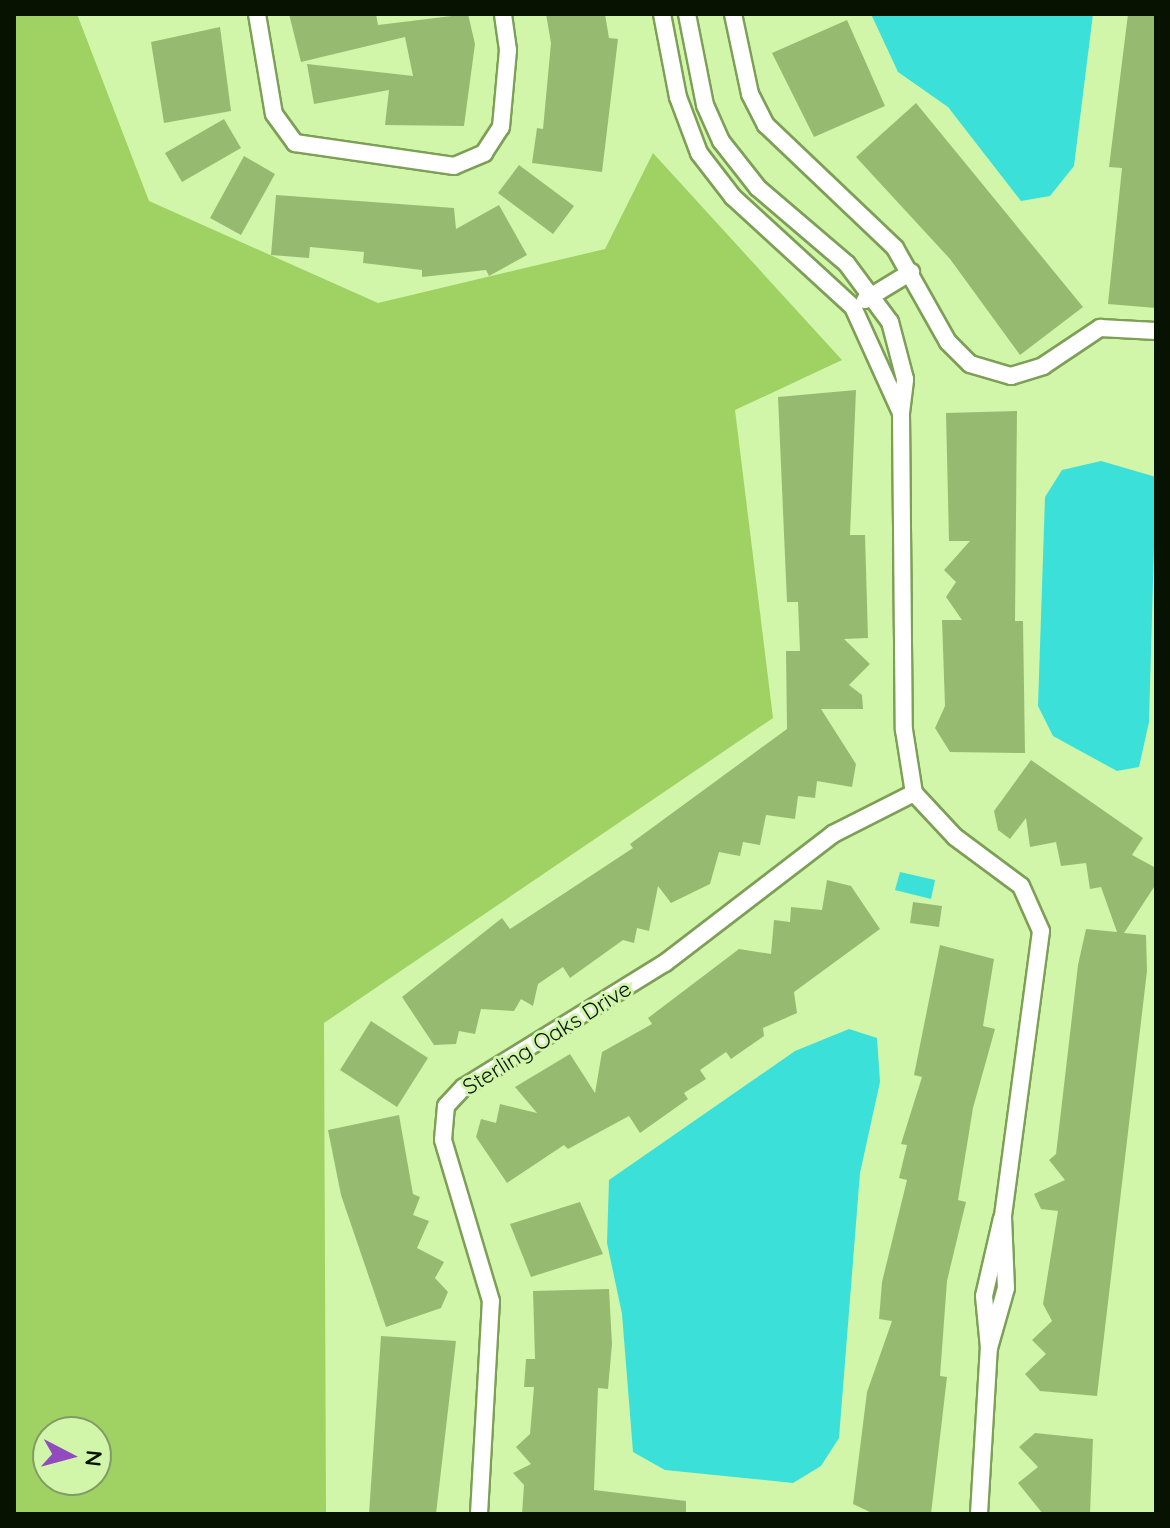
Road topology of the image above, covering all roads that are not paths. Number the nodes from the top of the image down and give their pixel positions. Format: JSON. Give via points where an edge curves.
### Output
{"nodes":[{"id":1,"x":257,"y":14,"type":"edge"},
{"id":2,"x":503,"y":14,"type":"edge"},
{"id":3,"x":662,"y":14,"type":"edge"},
{"id":4,"x":687,"y":14,"type":"edge"},
{"id":5,"x":733,"y":14,"type":"edge"},
{"id":6,"x":911,"y":272,"type":"junction"},
{"id":7,"x":873,"y":295,"type":"junction"},
{"id":8,"x":853,"y":307,"type":"junction"},
{"id":9,"x":1156,"y":331,"type":"edge"},
{"id":10,"x":901,"y":413,"type":"junction"},
{"id":11,"x":914,"y":793,"type":"junction"},
{"id":12,"x":479,"y":1514,"type":"edge"},
{"id":13,"x":979,"y":1514,"type":"edge"}],
"edges":[{"from":1,"to":2,"type":"street","via":[[274,114],[289,137],[310,148],[444,166],[476,159],[501,127],[508,50]]},
{"from":3,"to":8,"type":"street","via":[[687,130],[715,177]]},
{"from":4,"to":7,"type":"street","via":[[703,95],[721,141],[758,188]]},
{"from":5,"to":6,"type":"street","via":[[750,94],[766,125],[865,216]]},
{"from":6,"to":7,"type":"street"},
{"from":6,"to":9,"type":"street","via":[[954,351],[987,372],[1032,371],[1100,328]]},
{"from":7,"to":8,"type":"street"},
{"from":7,"to":10,"type":"street","via":[[900,348]]},
{"from":8,"to":10,"type":"street"},
{"from":10,"to":11,"type":"street","via":[[904,730]]},
{"from":11,"to":12,"type":"street","name":"Sterling Oaks Drive","via":[[833,834],[665,963],[464,1087],[446,1106],[443,1140],[491,1301]]},
{"from":11,"to":13,"type":"street","via":[[955,837],[1021,886],[1039,919],[1003,1217],[984,1296],[989,1348]]}]}
